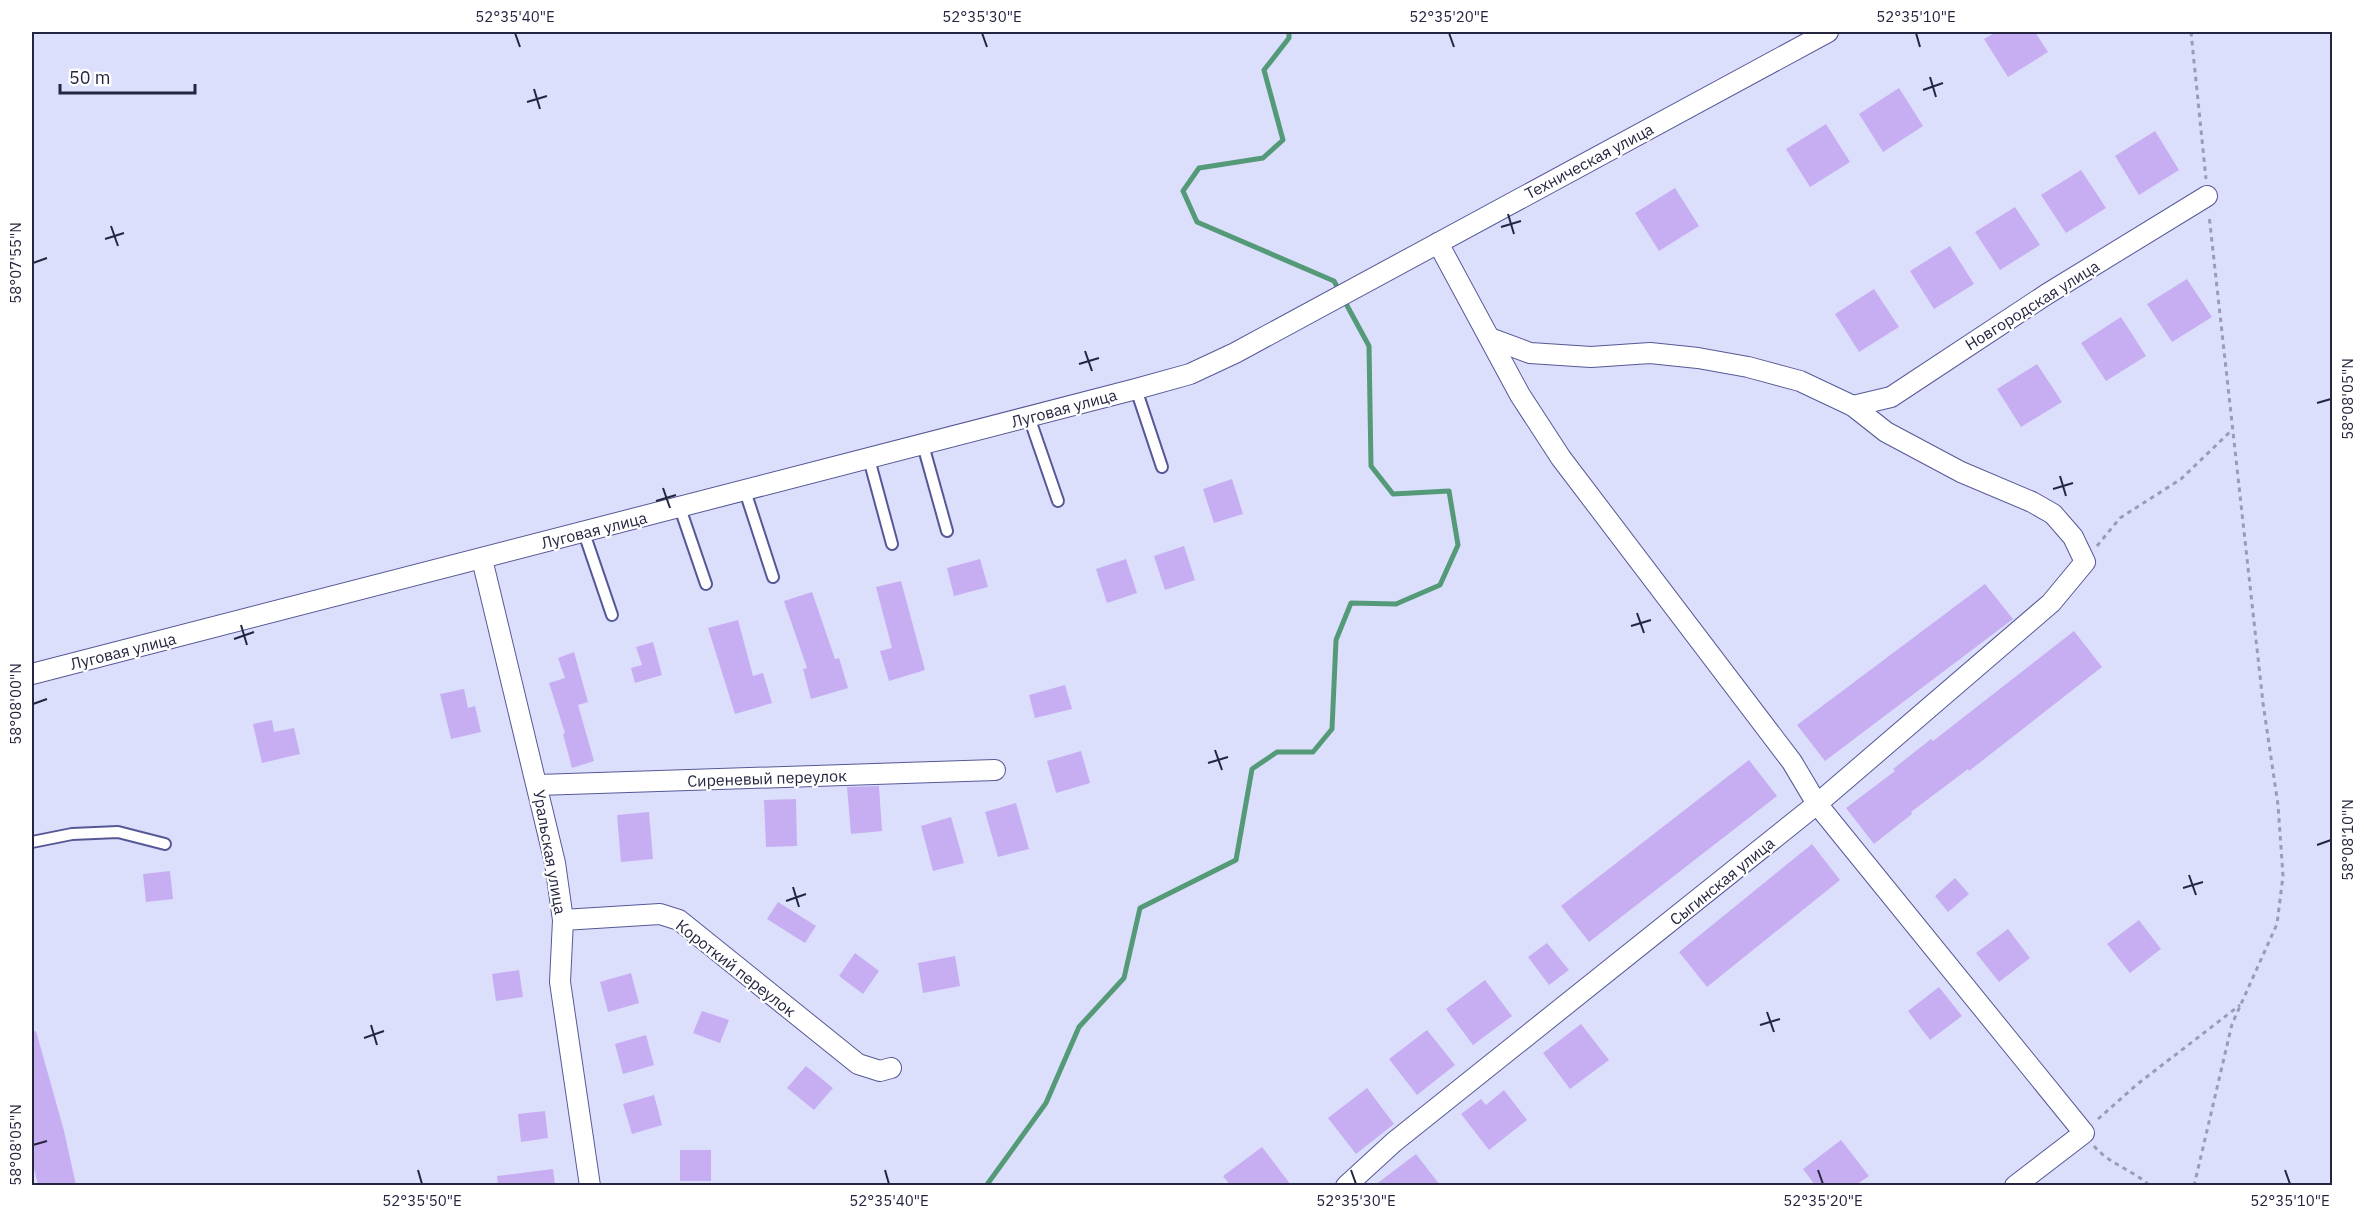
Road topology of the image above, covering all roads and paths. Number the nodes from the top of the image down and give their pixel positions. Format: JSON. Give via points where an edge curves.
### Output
{"nodes":[{"id":1,"x":1828,"y":32,"type":"edge"},
{"id":2,"x":2191,"y":32,"type":"edge"},
{"id":3,"x":2207,"y":196,"type":"junction"},
{"id":4,"x":1438,"y":243,"type":"junction"},
{"id":5,"x":1490,"y":338,"type":"junction"},
{"id":6,"x":1190,"y":374,"type":"joint"},
{"id":7,"x":1136,"y":389,"type":"junction"},
{"id":8,"x":1853,"y":406,"type":"junction"},
{"id":9,"x":1029,"y":417,"type":"junction"},
{"id":10,"x":2232,"y":430,"type":"junction"},
{"id":11,"x":923,"y":446,"type":"junction"},
{"id":12,"x":869,"y":459,"type":"junction"},
{"id":13,"x":1162,"y":467,"type":"dead end"},
{"id":14,"x":745,"y":491,"type":"junction"},
{"id":15,"x":1058,"y":501,"type":"dead end"},
{"id":16,"x":680,"y":508,"type":"junction"},
{"id":17,"x":947,"y":531,"type":"dead end"},
{"id":18,"x":584,"y":533,"type":"junction"},
{"id":19,"x":892,"y":544,"type":"dead end"},
{"id":20,"x":482,"y":559,"type":"junction"},
{"id":21,"x":2085,"y":562,"type":"junction"},
{"id":22,"x":773,"y":577,"type":"dead end"},
{"id":23,"x":706,"y":584,"type":"dead end"},
{"id":24,"x":612,"y":615,"type":"dead end"},
{"id":25,"x":32,"y":674,"type":"edge"},
{"id":26,"x":995,"y":770,"type":"dead end"},
{"id":27,"x":538,"y":785,"type":"junction"},
{"id":28,"x":1817,"y":804,"type":"junction"},
{"id":29,"x":32,"y":842,"type":"edge"},
{"id":30,"x":165,"y":844,"type":"dead end"},
{"id":31,"x":563,"y":920,"type":"junction"},
{"id":32,"x":2241,"y":1004,"type":"junction"},
{"id":33,"x":891,"y":1068,"type":"dead end"},
{"id":34,"x":2084,"y":1132,"type":"junction"},
{"id":35,"x":590,"y":1185,"type":"edge"},
{"id":36,"x":1346,"y":1185,"type":"edge"},
{"id":37,"x":2015,"y":1185,"type":"edge"},
{"id":38,"x":2150,"y":1185,"type":"edge"},
{"id":39,"x":2194,"y":1185,"type":"edge"}],
"edges":[{"from":1,"to":4,"type":"street","name":"Техническая улица"},
{"from":2,"to":3,"type":"path"},
{"from":3,"to":8,"type":"street","name":"Новгородская улица","via":[[2047,294],[1891,397]]},
{"from":3,"to":10,"type":"path"},
{"from":4,"to":5,"type":"street"},
{"from":4,"to":6,"type":"street","name":"Техническая улица"},
{"from":5,"to":8,"type":"street","via":[[1540,354],[1591,357],[1650,353],[1748,367],[1800,381]]},
{"from":5,"to":28,"type":"street","via":[[1520,395],[1561,458],[1792,762]]},
{"from":6,"to":7,"type":"street","name":"Луговая улица"},
{"from":7,"to":9,"type":"street","name":"Луговая улица"},
{"from":7,"to":13,"type":"lane"},
{"from":8,"to":21,"type":"street","via":[[1886,432],[1935,459],[2053,514],[2073,537]]},
{"from":9,"to":11,"type":"street","name":"Луговая улица"},
{"from":9,"to":15,"type":"lane"},
{"from":10,"to":21,"type":"path","via":[[2181,479],[2120,518]]},
{"from":10,"to":32,"type":"path","via":[[2278,805],[2283,876],[2277,924]]},
{"from":11,"to":12,"type":"street","name":"Луговая улица"},
{"from":11,"to":17,"type":"lane"},
{"from":12,"to":14,"type":"street","name":"Луговая улица"},
{"from":12,"to":19,"type":"lane"},
{"from":14,"to":16,"type":"street","name":"Луговая улица"},
{"from":14,"to":22,"type":"lane"},
{"from":16,"to":18,"type":"street","name":"Луговая улица"},
{"from":16,"to":23,"type":"lane"},
{"from":18,"to":20,"type":"street","name":"Луговая улица"},
{"from":18,"to":24,"type":"lane"},
{"from":20,"to":25,"type":"street","name":"Луговая улица"},
{"from":20,"to":27,"type":"street","name":"Уральская улица"},
{"from":21,"to":28,"type":"street","name":"Сыгинская улица","via":[[2050,603]]},
{"from":26,"to":27,"type":"street","name":"Сиреневый переулок"},
{"from":27,"to":31,"type":"street","name":"Уральская улица"},
{"from":28,"to":34,"type":"street"},
{"from":28,"to":36,"type":"street","name":"Сыгинская улица","via":[[1394,1142]]},
{"from":29,"to":30,"type":"lane","via":[[72,834],[118,832]]},
{"from":31,"to":33,"type":"street","name":"Короткий переулок","via":[[660,914],[679,920],[858,1064],[880,1071]]},
{"from":31,"to":35,"type":"street","name":"Уральская улица","via":[[560,982]]},
{"from":32,"to":34,"type":"path","via":[[2135,1086]]},
{"from":32,"to":39,"type":"path","via":[[2232,1024]]},
{"from":34,"to":37,"type":"street"},
{"from":34,"to":38,"type":"path","via":[[2105,1159]]}]}
